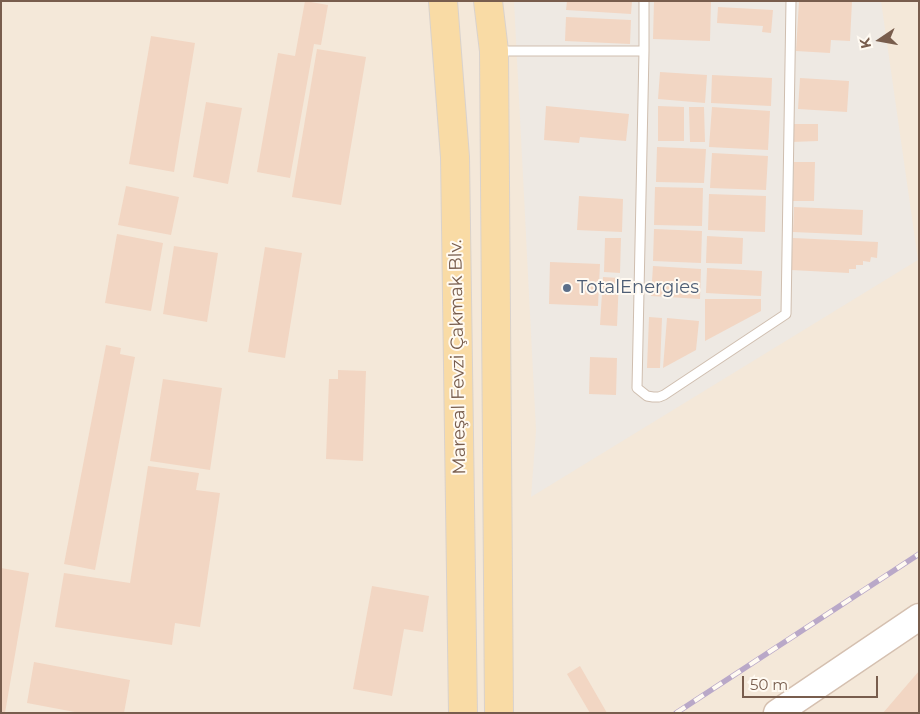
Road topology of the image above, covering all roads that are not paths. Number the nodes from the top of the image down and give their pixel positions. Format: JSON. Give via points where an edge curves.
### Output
{"nodes":[{"id":1,"x":443,"y":1,"type":"edge"},
{"id":2,"x":488,"y":1,"type":"edge"},
{"id":3,"x":644,"y":1,"type":"edge"},
{"id":4,"x":791,"y":1,"type":"edge"},
{"id":5,"x":494,"y":50,"type":"junction"},
{"id":6,"x":644,"y":51,"type":"junction"},
{"id":7,"x":919,"y":617,"type":"edge"},
{"id":8,"x":463,"y":713,"type":"edge"},
{"id":9,"x":499,"y":713,"type":"edge"},
{"id":10,"x":777,"y":713,"type":"edge"}],
"edges":[{"from":1,"to":8,"type":"main road","name":"Mareşal Fevzi Çakmak Blv.","via":[[455,157]]},
{"from":2,"to":5,"type":"main road","name":"Mareşal Fevzi Çakmak Blv."},
{"from":3,"to":6,"type":"lane"},
{"from":4,"to":6,"type":"lane","via":[[786,314],[659,397],[647,396],[637,388]]},
{"from":5,"to":6,"type":"lane"},
{"from":5,"to":9,"type":"main road","name":"Mareşal Fevzi Çakmak Blv."},
{"from":7,"to":10,"type":"street"}]}
